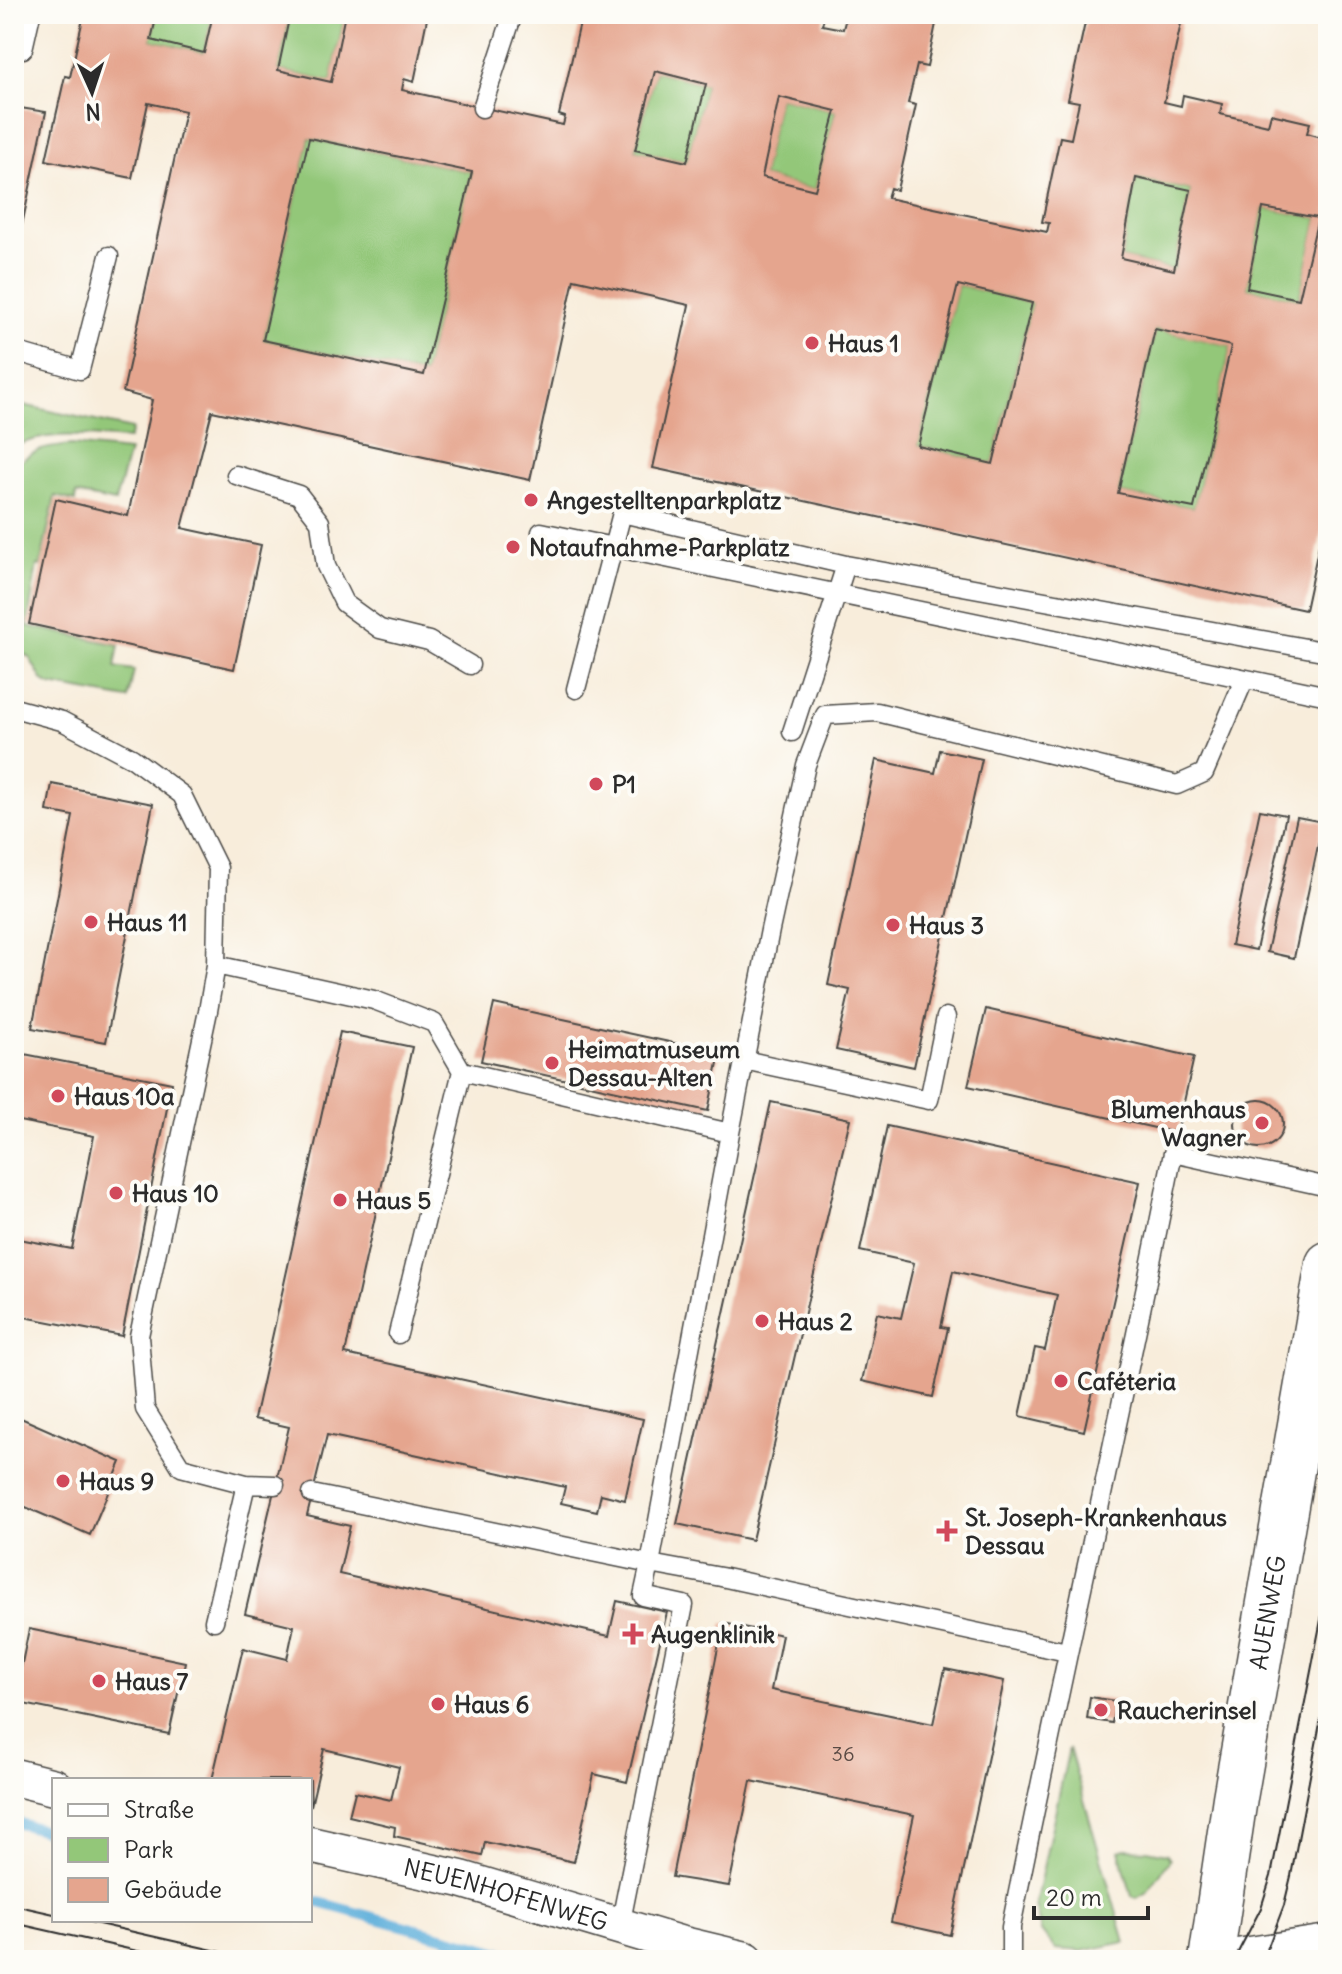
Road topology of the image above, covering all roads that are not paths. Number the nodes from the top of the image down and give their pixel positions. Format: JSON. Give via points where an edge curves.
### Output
{"nodes":[{"id":1,"x":31,"y":14,"type":"edge"},
{"id":2,"x":513,"y":14,"type":"edge"},
{"id":3,"x":14,"y":47,"type":"edge"},
{"id":4,"x":482,"y":108,"type":"dead end"},
{"id":5,"x":109,"y":256,"type":"dead end"},
{"id":6,"x":14,"y":351,"type":"edge"},
{"id":7,"x":236,"y":475,"type":"dead end"},
{"id":8,"x":541,"y":532,"type":"dead end"},
{"id":9,"x":846,"y":565,"type":"junction"},
{"id":10,"x":1328,"y":652,"type":"edge"},
{"id":11,"x":470,"y":665,"type":"dead end"},
{"id":12,"x":1244,"y":680,"type":"junction"},
{"id":13,"x":576,"y":689,"type":"dead end"},
{"id":14,"x":1328,"y":696,"type":"edge"},
{"id":15,"x":14,"y":708,"type":"edge"},
{"id":16,"x":792,"y":732,"type":"dead end"},
{"id":17,"x":216,"y":965,"type":"junction"},
{"id":18,"x":946,"y":1017,"type":"dead end"},
{"id":19,"x":744,"y":1060,"type":"junction"},
{"id":20,"x":462,"y":1071,"type":"junction"},
{"id":21,"x":730,"y":1133,"type":"junction"},
{"id":22,"x":1328,"y":1187,"type":"edge"},
{"id":23,"x":1328,"y":1264,"type":"edge"},
{"id":24,"x":398,"y":1334,"type":"dead end"},
{"id":25,"x":246,"y":1484,"type":"junction"},
{"id":26,"x":275,"y":1485,"type":"dead end"},
{"id":27,"x":312,"y":1494,"type":"dead end"},
{"id":28,"x":650,"y":1564,"type":"junction"},
{"id":29,"x":214,"y":1621,"type":"dead end"},
{"id":30,"x":1067,"y":1652,"type":"junction"},
{"id":31,"x":14,"y":1777,"type":"edge"},
{"id":32,"x":52,"y":1786,"type":"edge"},
{"id":33,"x":312,"y":1845,"type":"edge"},
{"id":34,"x":620,"y":1926,"type":"junction"},
{"id":35,"x":1328,"y":1943,"type":"edge"},
{"id":36,"x":738,"y":1959,"type":"edge"},
{"id":37,"x":1011,"y":1960,"type":"edge"},
{"id":38,"x":1211,"y":1960,"type":"edge"},
{"id":39,"x":1218,"y":1960,"type":"edge"}],
"edges":[{"from":1,"to":3,"type":"lane","via":[[23,49]]},
{"from":2,"to":4,"type":"lane"},
{"from":5,"to":6,"type":"lane","via":[[80,370]]},
{"from":7,"to":11,"type":"lane","via":[[299,495],[320,522],[326,566],[344,603],[380,629],[429,641]]},
{"from":8,"to":12,"type":"lane"},
{"from":9,"to":10,"type":"lane"},
{"from":9,"to":13,"type":"lane","via":[[622,513]]},
{"from":9,"to":16,"type":"lane"},
{"from":12,"to":14,"type":"lane"},
{"from":12,"to":19,"type":"lane","via":[[1204,773],[1177,785],[877,712],[825,715],[806,765]]},
{"from":15,"to":17,"type":"lane","via":[[62,721],[132,758],[182,795],[218,868]]},
{"from":17,"to":20,"type":"lane","via":[[374,1000],[434,1023]]},
{"from":17,"to":25,"type":"lane","via":[[139,1336],[145,1409],[181,1467]]},
{"from":18,"to":19,"type":"lane","via":[[929,1100]]},
{"from":19,"to":21,"type":"lane"},
{"from":20,"to":21,"type":"lane"},
{"from":20,"to":24,"type":"lane"},
{"from":21,"to":28,"type":"lane"},
{"from":22,"to":30,"type":"lane","via":[[1173,1153]]},
{"from":23,"to":38,"type":"main road","name":"AUENWEG"},
{"from":25,"to":26,"type":"lane"},
{"from":25,"to":29,"type":"lane"},
{"from":27,"to":28,"type":"lane"},
{"from":28,"to":30,"type":"lane"},
{"from":28,"to":34,"type":"lane","via":[[643,1596],[684,1605]]},
{"from":30,"to":37,"type":"lane","via":[[1011,1927]]},
{"from":31,"to":32,"type":"street"},
{"from":33,"to":34,"type":"street","name":"NEUENHOFENWEG","via":[[461,1879]]},
{"from":34,"to":36,"type":"street","name":"NEUENHOFENWEG"},
{"from":35,"to":39,"type":"street"}]}
